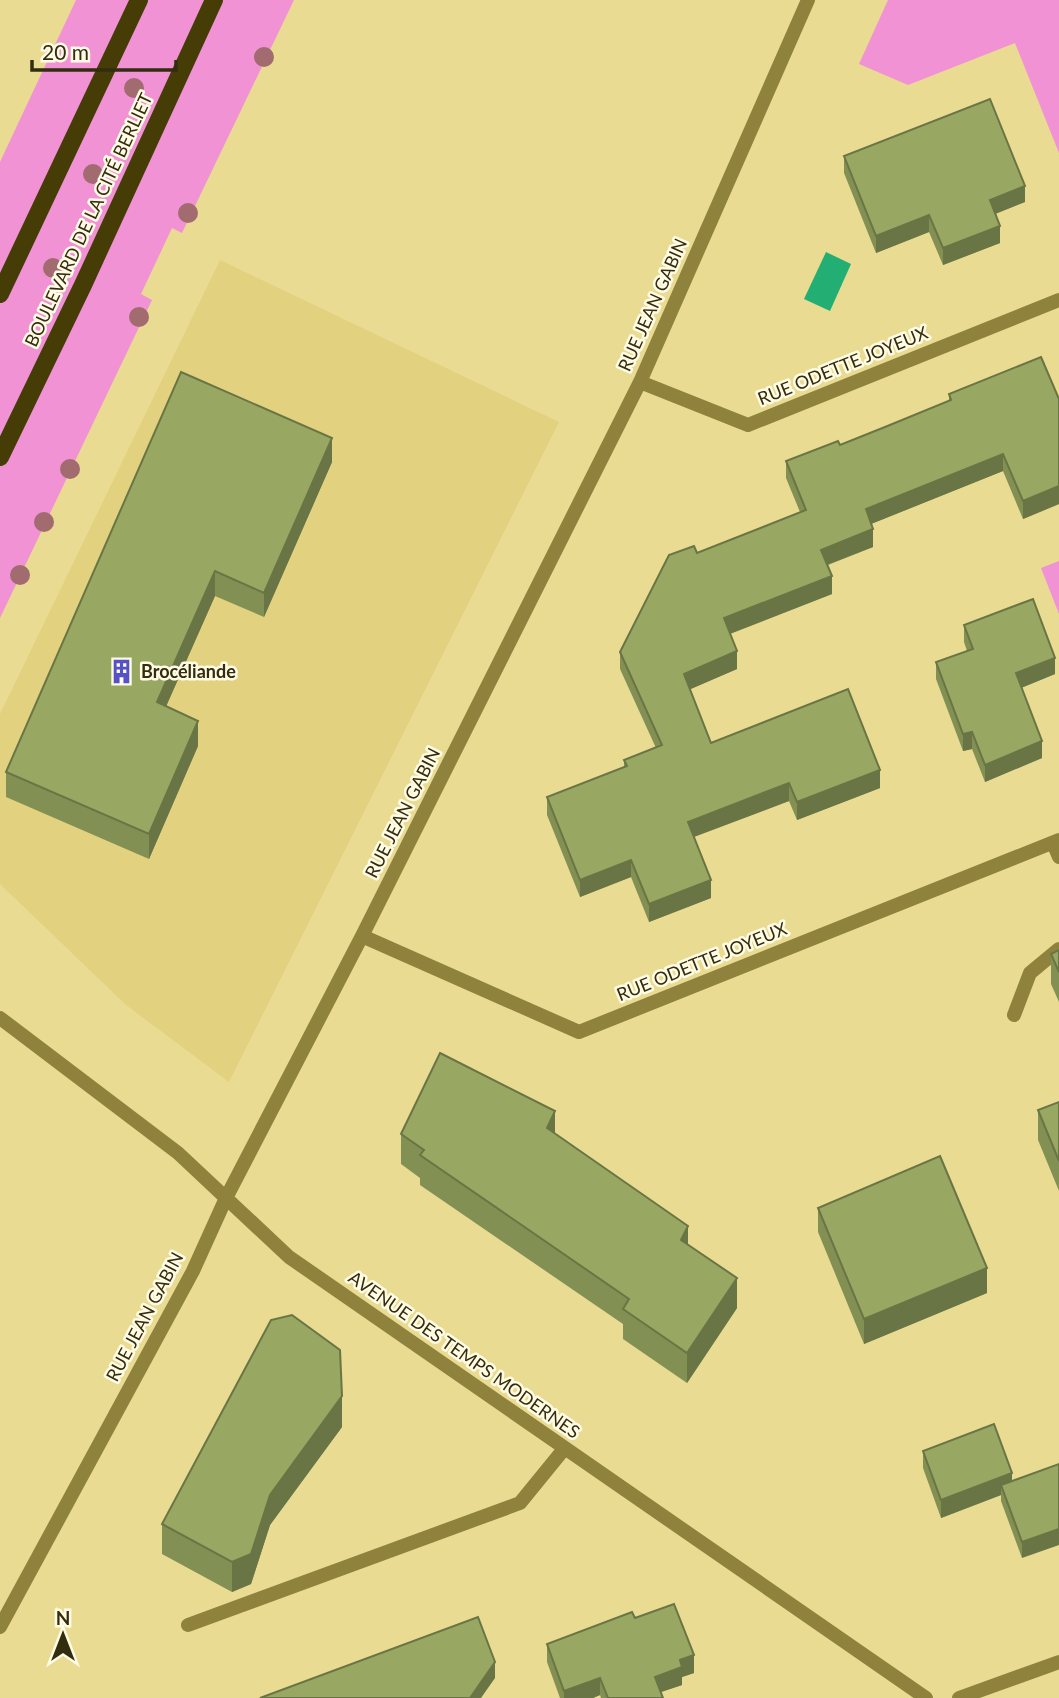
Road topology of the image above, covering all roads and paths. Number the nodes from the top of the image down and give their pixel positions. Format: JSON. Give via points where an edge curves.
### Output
{"nodes":[{"id":1,"x":139,"y":0,"type":"edge"},
{"id":2,"x":214,"y":0,"type":"edge"},
{"id":3,"x":808,"y":0,"type":"edge"},
{"id":4,"x":0,"y":295,"type":"edge"},
{"id":5,"x":1059,"y":300,"type":"edge"},
{"id":6,"x":640,"y":382,"type":"junction"},
{"id":7,"x":0,"y":457,"type":"edge"},
{"id":8,"x":1056,"y":841,"type":"edge"},
{"id":9,"x":1059,"y":857,"type":"edge"},
{"id":10,"x":362,"y":936,"type":"junction"},
{"id":11,"x":1059,"y":949,"type":"edge"},
{"id":12,"x":1014,"y":1015,"type":"dead end"},
{"id":13,"x":0,"y":1018,"type":"edge"},
{"id":14,"x":226,"y":1198,"type":"junction"},
{"id":15,"x":564,"y":1449,"type":"junction"},
{"id":16,"x":188,"y":1625,"type":"dead end"},
{"id":17,"x":0,"y":1627,"type":"edge"},
{"id":18,"x":1059,"y":1662,"type":"edge"},
{"id":19,"x":926,"y":1698,"type":"edge"},
{"id":20,"x":959,"y":1698,"type":"edge"}],
"edges":[{"from":1,"to":4,"type":"main road"},
{"from":2,"to":7,"type":"main road","name":"BOULEVARD DE LA CITÉ BERLIET"},
{"from":3,"to":6,"type":"street","name":"RUE JEAN GABIN"},
{"from":5,"to":6,"type":"street","name":"RUE ODETTE JOYEUX","via":[[748,425]]},
{"from":6,"to":10,"type":"street","name":"RUE JEAN GABIN"},
{"from":8,"to":9,"type":"street"},
{"from":8,"to":10,"type":"street","name":"RUE ODETTE JOYEUX","via":[[579,1032]]},
{"from":10,"to":14,"type":"street","name":"RUE JEAN GABIN"},
{"from":11,"to":12,"type":"street","via":[[1030,973]]},
{"from":13,"to":14,"type":"street","name":"AVENUE DES TEMPS MODERNES","via":[[178,1153]]},
{"from":14,"to":15,"type":"street","name":"AVENUE DES TEMPS MODERNES","via":[[289,1257]]},
{"from":14,"to":17,"type":"street","name":"RUE JEAN GABIN","via":[[193,1271]]},
{"from":15,"to":16,"type":"street","via":[[520,1503]]},
{"from":15,"to":19,"type":"street","name":"AVENUE DES TEMPS MODERNES"},
{"from":18,"to":20,"type":"street"}]}
